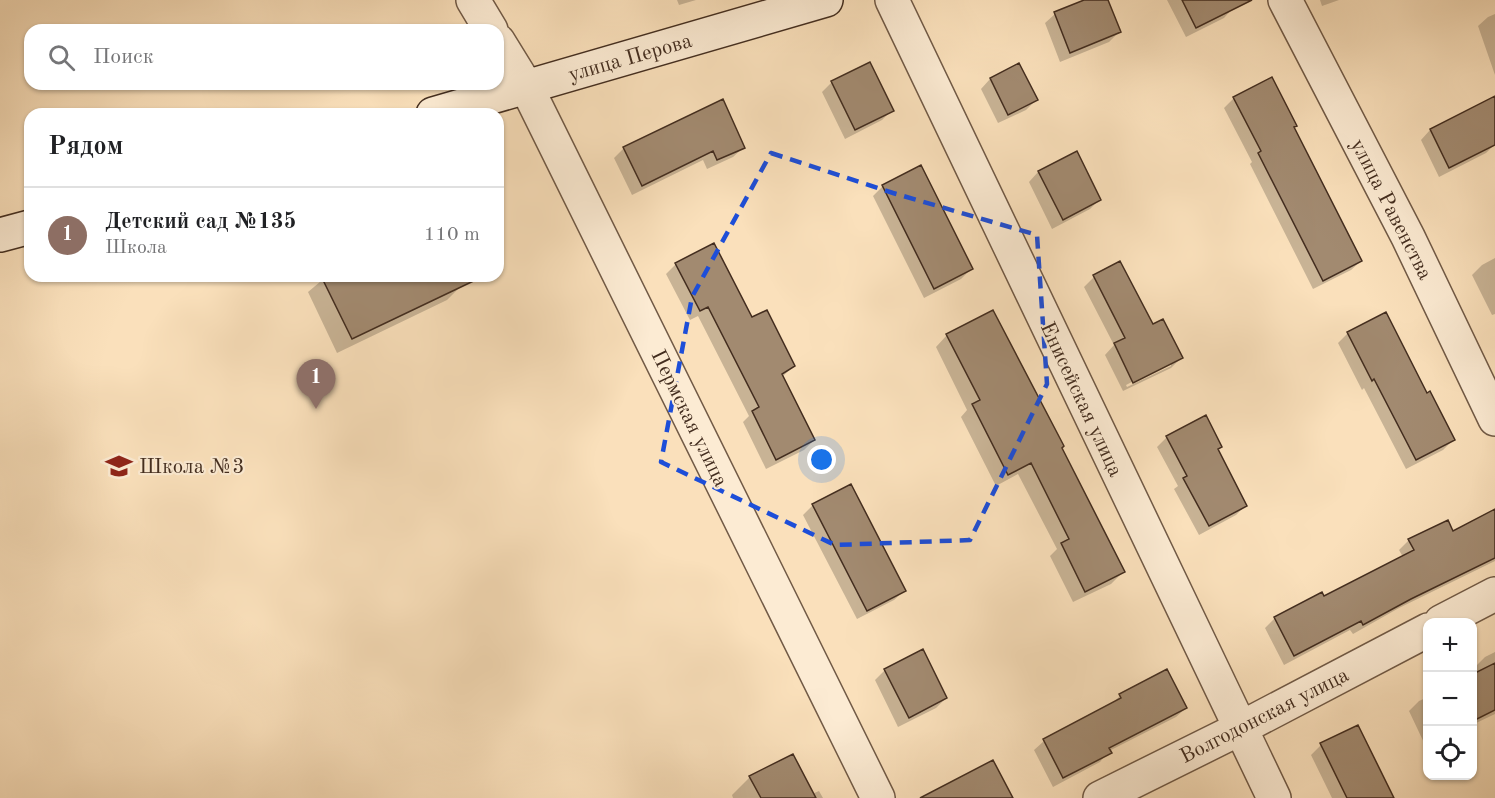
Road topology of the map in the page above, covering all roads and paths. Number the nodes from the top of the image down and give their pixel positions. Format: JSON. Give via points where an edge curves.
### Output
{"nodes":[{"id":1,"x":473,"y":0,"type":"edge"},
{"id":2,"x":826,"y":0,"type":"edge"},
{"id":3,"x":892,"y":0,"type":"edge"},
{"id":4,"x":1285,"y":0,"type":"edge"},
{"id":5,"x":487,"y":24,"type":"edge"},
{"id":6,"x":504,"y":51,"type":"edge"},
{"id":7,"x":527,"y":88,"type":"junction"},
{"id":8,"x":455,"y":108,"type":"edge"},
{"id":9,"x":24,"y":229,"type":"edge"},
{"id":10,"x":0,"y":235,"type":"edge"},
{"id":11,"x":1495,"y":419,"type":"edge"},
{"id":12,"x":1495,"y":594,"type":"edge"},
{"id":13,"x":1449,"y":618,"type":"edge"},
{"id":14,"x":1423,"y":633,"type":"edge"},
{"id":15,"x":1239,"y":729,"type":"junction"},
{"id":16,"x":878,"y":798,"type":"edge"},
{"id":17,"x":1100,"y":798,"type":"edge"},
{"id":18,"x":1274,"y":798,"type":"edge"}],
"edges":[{"from":1,"to":5,"type":"street"},
{"from":2,"to":7,"type":"street","name":"улица Перова"},
{"from":3,"to":15,"type":"street","name":"Енисейская улица"},
{"from":4,"to":11,"type":"street","name":"улица Равенства","via":[[1408,237]]},
{"from":6,"to":7,"type":"street","name":"Пермская улица"},
{"from":7,"to":8,"type":"street","name":"улица Перова"},
{"from":7,"to":16,"type":"street","name":"Пермская улица"},
{"from":9,"to":10,"type":"street"},
{"from":12,"to":13,"type":"street"},
{"from":14,"to":15,"type":"street","name":"Волгодонская улица"},
{"from":15,"to":17,"type":"street","name":"Волгодонская улица"},
{"from":15,"to":18,"type":"street","name":"Енисейская улица"}]}
